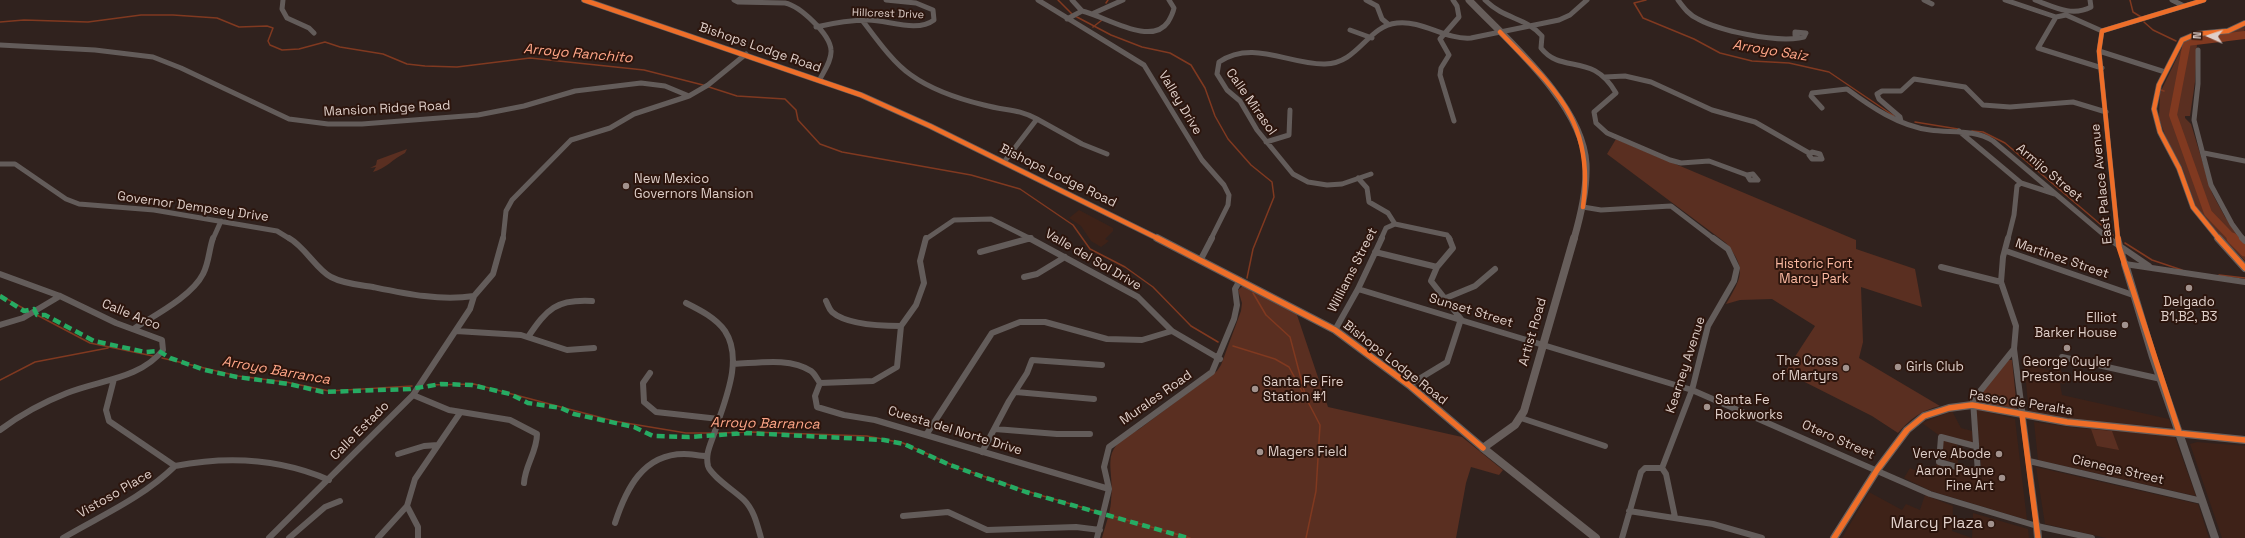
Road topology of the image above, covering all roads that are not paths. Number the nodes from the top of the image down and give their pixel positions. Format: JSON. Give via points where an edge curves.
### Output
{"nodes":[{"id":1,"x":283,"y":0,"type":"edge"},
{"id":2,"x":584,"y":0,"type":"edge"},
{"id":3,"x":734,"y":0,"type":"edge"},
{"id":4,"x":886,"y":0,"type":"edge"},
{"id":5,"x":1038,"y":0,"type":"edge"},
{"id":6,"x":1072,"y":0,"type":"edge"},
{"id":7,"x":1123,"y":0,"type":"edge"},
{"id":8,"x":1169,"y":0,"type":"edge"},
{"id":9,"x":1366,"y":0,"type":"edge"},
{"id":10,"x":1453,"y":0,"type":"edge"},
{"id":11,"x":1469,"y":0,"type":"edge"},
{"id":12,"x":1485,"y":0,"type":"edge"},
{"id":13,"x":1587,"y":0,"type":"edge"},
{"id":14,"x":1678,"y":0,"type":"edge"},
{"id":15,"x":1924,"y":0,"type":"edge"},
{"id":16,"x":2005,"y":0,"type":"edge"},
{"id":17,"x":2035,"y":0,"type":"edge"},
{"id":18,"x":2090,"y":0,"type":"edge"},
{"id":19,"x":2172,"y":0,"type":"edge"},
{"id":20,"x":2204,"y":0,"type":"edge"},
{"id":21,"x":1932,"y":4,"type":"dead end"},
{"id":22,"x":2184,"y":6,"type":"junction"},
{"id":23,"x":2063,"y":10,"type":"junction"},
{"id":24,"x":1080,"y":12,"type":"junction"},
{"id":25,"x":1094,"y":13,"type":"junction"},
{"id":26,"x":2066,"y":15,"type":"junction"},
{"id":27,"x":2056,"y":17,"type":"junction"},
{"id":28,"x":1067,"y":19,"type":"junction"},
{"id":29,"x":862,"y":20,"type":"junction"},
{"id":30,"x":2245,"y":23,"type":"edge"},
{"id":31,"x":1388,"y":24,"type":"junction"},
{"id":32,"x":1532,"y":26,"type":"junction"},
{"id":33,"x":816,"y":27,"type":"junction"},
{"id":34,"x":1350,"y":30,"type":"dead end"},
{"id":35,"x":2102,"y":31,"type":"junction"},
{"id":36,"x":1500,"y":32,"type":"junction"},
{"id":37,"x":314,"y":33,"type":"dead end"},
{"id":38,"x":1444,"y":34,"type":"junction"},
{"id":39,"x":1372,"y":38,"type":"junction"},
{"id":40,"x":1799,"y":38,"type":"dead end"},
{"id":41,"x":0,"y":45,"type":"edge"},
{"id":42,"x":2198,"y":50,"type":"dead end"},
{"id":43,"x":2100,"y":51,"type":"junction"},
{"id":44,"x":746,"y":54,"type":"junction"},
{"id":45,"x":2102,"y":68,"type":"junction"},
{"id":46,"x":2166,"y":72,"type":"junction"},
{"id":47,"x":1605,"y":77,"type":"junction"},
{"id":48,"x":820,"y":80,"type":"junction"},
{"id":49,"x":688,"y":96,"type":"junction"},
{"id":50,"x":1822,"y":108,"type":"dead end"},
{"id":51,"x":1290,"y":110,"type":"dead end"},
{"id":52,"x":2106,"y":112,"type":"junction"},
{"id":53,"x":1037,"y":119,"type":"junction"},
{"id":54,"x":1454,"y":121,"type":"dead end"},
{"id":55,"x":1901,"y":121,"type":"junction"},
{"id":56,"x":1959,"y":131,"type":"junction"},
{"id":57,"x":1266,"y":142,"type":"junction"},
{"id":58,"x":2204,"y":153,"type":"junction"},
{"id":59,"x":1107,"y":154,"type":"dead end"},
{"id":60,"x":1809,"y":154,"type":"dead end"},
{"id":61,"x":2245,"y":161,"type":"edge"},
{"id":62,"x":1004,"y":162,"type":"junction"},
{"id":63,"x":0,"y":164,"type":"edge"},
{"id":64,"x":1370,"y":174,"type":"dead end"},
{"id":65,"x":1747,"y":175,"type":"dead end"},
{"id":66,"x":1358,"y":178,"type":"junction"},
{"id":67,"x":2020,"y":183,"type":"junction"},
{"id":68,"x":2057,"y":194,"type":"junction"},
{"id":69,"x":1583,"y":207,"type":"junction"},
{"id":70,"x":220,"y":221,"type":"junction"},
{"id":71,"x":1395,"y":224,"type":"junction"},
{"id":72,"x":1031,"y":238,"type":"junction"},
{"id":73,"x":2245,"y":241,"type":"edge"},
{"id":74,"x":2119,"y":247,"type":"junction"},
{"id":75,"x":2006,"y":251,"type":"junction"},
{"id":76,"x":980,"y":252,"type":"dead end"},
{"id":77,"x":1375,"y":252,"type":"junction"},
{"id":78,"x":1065,"y":257,"type":"junction"},
{"id":79,"x":1201,"y":260,"type":"junction"},
{"id":80,"x":2125,"y":264,"type":"junction"},
{"id":81,"x":1437,"y":267,"type":"junction"},
{"id":82,"x":1941,"y":267,"type":"dead end"},
{"id":83,"x":2245,"y":268,"type":"edge"},
{"id":84,"x":1495,"y":269,"type":"dead end"},
{"id":85,"x":2155,"y":269,"type":"junction"},
{"id":86,"x":0,"y":274,"type":"edge"},
{"id":87,"x":1024,"y":277,"type":"dead end"},
{"id":88,"x":1240,"y":280,"type":"junction"},
{"id":89,"x":2001,"y":282,"type":"junction"},
{"id":90,"x":2245,"y":282,"type":"edge"},
{"id":91,"x":1358,"y":289,"type":"junction"},
{"id":92,"x":2134,"y":295,"type":"junction"},
{"id":93,"x":60,"y":296,"type":"junction"},
{"id":94,"x":474,"y":296,"type":"junction"},
{"id":95,"x":1446,"y":298,"type":"junction"},
{"id":96,"x":592,"y":301,"type":"dead end"},
{"id":97,"x":826,"y":301,"type":"dead end"},
{"id":98,"x":686,"y":303,"type":"dead end"},
{"id":99,"x":1461,"y":320,"type":"junction"},
{"id":100,"x":0,"y":325,"type":"edge"},
{"id":101,"x":901,"y":326,"type":"junction"},
{"id":102,"x":135,"y":328,"type":"junction"},
{"id":103,"x":1335,"y":330,"type":"junction"},
{"id":104,"x":456,"y":331,"type":"junction"},
{"id":105,"x":1172,"y":332,"type":"junction"},
{"id":106,"x":528,"y":337,"type":"junction"},
{"id":107,"x":1543,"y":345,"type":"junction"},
{"id":108,"x":594,"y":348,"type":"dead end"},
{"id":109,"x":2014,"y":349,"type":"junction"},
{"id":110,"x":2062,"y":357,"type":"dead end"},
{"id":111,"x":1220,"y":359,"type":"junction"},
{"id":112,"x":734,"y":364,"type":"junction"},
{"id":113,"x":1102,"y":365,"type":"dead end"},
{"id":114,"x":650,"y":373,"type":"dead end"},
{"id":115,"x":114,"y":379,"type":"junction"},
{"id":116,"x":2161,"y":379,"type":"junction"},
{"id":117,"x":820,"y":383,"type":"junction"},
{"id":118,"x":1409,"y":386,"type":"junction"},
{"id":119,"x":1692,"y":390,"type":"junction"},
{"id":120,"x":1016,"y":392,"type":"junction"},
{"id":121,"x":413,"y":395,"type":"junction"},
{"id":122,"x":1094,"y":399,"type":"dead end"},
{"id":123,"x":1972,"y":405,"type":"junction"},
{"id":124,"x":460,"y":413,"type":"junction"},
{"id":125,"x":2022,"y":415,"type":"junction"},
{"id":126,"x":1521,"y":418,"type":"junction"},
{"id":127,"x":719,"y":419,"type":"junction"},
{"id":128,"x":995,"y":429,"type":"junction"},
{"id":129,"x":0,"y":430,"type":"edge"},
{"id":130,"x":2179,"y":432,"type":"junction"},
{"id":131,"x":1090,"y":434,"type":"dead end"},
{"id":132,"x":926,"y":435,"type":"junction"},
{"id":133,"x":2245,"y":440,"type":"edge"},
{"id":134,"x":438,"y":444,"type":"junction"},
{"id":135,"x":1605,"y":446,"type":"dead end"},
{"id":136,"x":1975,"y":446,"type":"junction"},
{"id":137,"x":1483,"y":448,"type":"junction"},
{"id":138,"x":982,"y":452,"type":"junction"},
{"id":139,"x":398,"y":454,"type":"dead end"},
{"id":140,"x":706,"y":456,"type":"junction"},
{"id":141,"x":2029,"y":462,"type":"junction"},
{"id":142,"x":175,"y":466,"type":"junction"},
{"id":143,"x":1662,"y":468,"type":"junction"},
{"id":144,"x":1877,"y":470,"type":"junction"},
{"id":145,"x":328,"y":480,"type":"junction"},
{"id":146,"x":524,"y":483,"type":"dead end"},
{"id":147,"x":1108,"y":490,"type":"junction"},
{"id":148,"x":340,"y":501,"type":"dead end"},
{"id":149,"x":2202,"y":501,"type":"junction"},
{"id":150,"x":407,"y":506,"type":"junction"},
{"id":151,"x":1629,"y":511,"type":"junction"},
{"id":152,"x":903,"y":516,"type":"dead end"},
{"id":153,"x":1674,"y":517,"type":"junction"},
{"id":154,"x":615,"y":523,"type":"dead end"},
{"id":155,"x":2037,"y":526,"type":"junction"},
{"id":156,"x":1100,"y":530,"type":"junction"},
{"id":157,"x":64,"y":538,"type":"edge"},
{"id":158,"x":268,"y":538,"type":"edge"},
{"id":159,"x":289,"y":538,"type":"edge"},
{"id":160,"x":378,"y":538,"type":"edge"},
{"id":161,"x":418,"y":538,"type":"edge"},
{"id":162,"x":761,"y":538,"type":"edge"},
{"id":163,"x":1097,"y":538,"type":"edge"},
{"id":164,"x":1596,"y":538,"type":"edge"},
{"id":165,"x":1622,"y":538,"type":"edge"},
{"id":166,"x":1762,"y":538,"type":"edge"},
{"id":167,"x":1834,"y":538,"type":"edge"},
{"id":168,"x":2038,"y":538,"type":"edge"},
{"id":169,"x":2092,"y":538,"type":"edge"},
{"id":170,"x":2215,"y":538,"type":"edge"}],
"edges":[{"from":1,"to":37,"type":"street","via":[[281,9],[284,16]]},
{"from":2,"to":44,"type":"street","name":"Bishops Lodge Road"},
{"from":3,"to":33,"type":"street","via":[[791,4]]},
{"from":4,"to":29,"type":"street","name":"Hillcrest Drive","via":[[909,1],[927,6],[933,10],[934,20],[927,25],[919,26]]},
{"from":5,"to":28,"type":"street","name":"Valley Drive"},
{"from":6,"to":24,"type":"street"},
{"from":7,"to":25,"type":"street"},
{"from":8,"to":25,"type":"street","via":[[1174,6],[1174,12],[1168,26],[1157,32],[1133,30]]},
{"from":9,"to":31,"type":"street","via":[[1377,6],[1383,20]]},
{"from":10,"to":38,"type":"street","via":[[1460,15]]},
{"from":11,"to":36,"type":"main road","name":"Artist Road"},
{"from":12,"to":32,"type":"street","via":[[1499,13],[1524,20]]},
{"from":13,"to":32,"type":"street","via":[[1572,14],[1562,19]]},
{"from":14,"to":40,"type":"street","via":[[1691,14],[1724,29]]},
{"from":15,"to":21,"type":"street"},
{"from":16,"to":27,"type":"street"},
{"from":17,"to":23,"type":"street"},
{"from":18,"to":23,"type":"street","via":[[2091,6],[2085,11]]},
{"from":19,"to":22,"type":"street"},
{"from":20,"to":22,"type":"street"},
{"from":22,"to":35,"type":"street"},
{"from":23,"to":26,"type":"street"},
{"from":24,"to":25,"type":"street"},
{"from":24,"to":28,"type":"street"},
{"from":26,"to":27,"type":"street"},
{"from":26,"to":35,"type":"street"},
{"from":27,"to":45,"type":"street","via":[[2038,48]]},
{"from":28,"to":79,"type":"street","name":"Valley Drive","via":[[1144,65],[1202,160],[1227,190],[1229,202]]},
{"from":29,"to":33,"type":"street","name":"Hillcrest Drive"},
{"from":29,"to":53,"type":"street","via":[[879,43],[910,75],[954,97],[987,106],[1023,111]]},
{"from":30,"to":46,"type":"street","via":[[2228,31],[2186,37],[2179,44]]},
{"from":31,"to":38,"type":"street","via":[[1411,23]]},
{"from":31,"to":39,"type":"street","name":"Calle Mirasol"},
{"from":32,"to":36,"type":"street"},
{"from":32,"to":47,"type":"street","via":[[1542,36],[1541,48],[1547,55],[1594,67]]},
{"from":33,"to":48,"type":"street","via":[[831,48]]},
{"from":34,"to":39,"type":"street"},
{"from":35,"to":43,"type":"street","name":"East Palace Avenue"},
{"from":36,"to":38,"type":"street","via":[[1464,38]]},
{"from":36,"to":69,"type":"main road","name":"Artist Road","via":[[1540,74],[1569,113],[1580,136],[1586,163]]},
{"from":38,"to":54,"type":"street","via":[[1440,42],[1449,55],[1441,68],[1440,77]]},
{"from":39,"to":57,"type":"street","name":"Calle Mirasol","via":[[1354,55],[1336,63],[1312,63],[1246,52],[1231,54],[1221,60],[1217,68],[1219,76],[1229,92],[1240,101]]},
{"from":41,"to":49,"type":"street","name":"Mansion Ridge Road","via":[[99,50],[156,58],[289,119],[328,124],[362,124],[478,115],[524,106],[575,91],[641,83],[665,86]]},
{"from":42,"to":58,"type":"street","via":[[2194,120]]},
{"from":43,"to":45,"type":"street","name":"East Palace Avenue"},
{"from":43,"to":46,"type":"street"},
{"from":44,"to":48,"type":"street","name":"Bishops Lodge Road"},
{"from":44,"to":49,"type":"street","via":[[708,85]]},
{"from":45,"to":52,"type":"street","name":"East Palace Avenue"},
{"from":46,"to":83,"type":"street","via":[[2154,101],[2155,117],[2160,132],[2196,211]]},
{"from":47,"to":60,"type":"street","via":[[1625,76],[1651,82],[1712,110],[1755,122]]},
{"from":47,"to":65,"type":"street","via":[[1616,94],[1594,112],[1595,121],[1604,131],[1673,162],[1709,161]]},
{"from":48,"to":62,"type":"street","name":"Bishops Lodge Road","via":[[895,110]]},
{"from":49,"to":94,"type":"street","via":[[634,114],[610,128],[571,140],[512,200],[506,211],[493,274]]},
{"from":50,"to":55,"type":"street","name":"Armijo Street","via":[[1811,96],[1812,93],[1847,89],[1874,110]]},
{"from":51,"to":57,"type":"street","via":[[1289,135]]},
{"from":52,"to":55,"type":"street","via":[[2073,102],[2010,107],[1983,105],[1965,88],[1914,78],[1906,90],[1896,93],[1882,90],[1877,94]]},
{"from":52,"to":74,"type":"street","name":"East Palace Avenue"},
{"from":53,"to":59,"type":"street","via":[[1082,144]]},
{"from":53,"to":62,"type":"street"},
{"from":55,"to":56,"type":"street","name":"Armijo Street","via":[[1928,130]]},
{"from":56,"to":67,"type":"street"},
{"from":56,"to":68,"type":"street","name":"Armijo Street","via":[[1982,134],[1993,140]]},
{"from":57,"to":66,"type":"street","name":"Calle Mirasol","via":[[1290,172],[1304,180],[1332,185]]},
{"from":58,"to":61,"type":"street"},
{"from":58,"to":73,"type":"street","via":[[2216,196]]},
{"from":62,"to":79,"type":"street","name":"Bishops Lodge Road"},
{"from":63,"to":70,"type":"street","name":"Governor Dempsey Drive","via":[[15,164],[66,199],[79,204],[154,210]]},
{"from":64,"to":66,"type":"street","name":"Calle Mirasol"},
{"from":66,"to":71,"type":"street","via":[[1368,188],[1369,202],[1388,213]]},
{"from":67,"to":68,"type":"street"},
{"from":67,"to":75,"type":"street","via":[[2017,186]]},
{"from":68,"to":74,"type":"street","name":"Armijo Street"},
{"from":69,"to":107,"type":"main road","name":"Artist Road"},
{"from":69,"to":119,"type":"street","name":"Kearney Avenue","via":[[1601,210],[1671,206],[1728,249],[1737,268],[1734,281],[1708,326]]},
{"from":70,"to":94,"type":"street","name":"Governor Dempsey Drive","via":[[277,231],[296,242],[330,277],[344,282],[425,297],[454,299]]},
{"from":70,"to":102,"type":"street","via":[[214,232],[202,276],[175,301]]},
{"from":71,"to":77,"type":"street","name":"Williams Street","via":[[1386,228]]},
{"from":71,"to":81,"type":"street","via":[[1447,235],[1452,241],[1453,248]]},
{"from":72,"to":76,"type":"street"},
{"from":72,"to":78,"type":"street","name":"Valle del Sol Drive"},
{"from":72,"to":101,"type":"street","name":"Valle del Sol Drive","via":[[991,219],[954,220],[926,238],[920,261],[924,283],[916,304]]},
{"from":74,"to":80,"type":"street","name":"East Palace Avenue"},
{"from":74,"to":85,"type":"street","name":"Armijo Street"},
{"from":75,"to":89,"type":"street"},
{"from":75,"to":92,"type":"street","name":"Martinez Street"},
{"from":77,"to":81,"type":"street"},
{"from":77,"to":91,"type":"street","name":"Williams Street"},
{"from":78,"to":87,"type":"street","via":[[1037,274]]},
{"from":78,"to":105,"type":"street","name":"Valle del Sol Drive","via":[[1138,298]]},
{"from":79,"to":88,"type":"street","name":"Bishops Lodge Road"},
{"from":80,"to":85,"type":"street"},
{"from":80,"to":92,"type":"street","name":"East Palace Avenue"},
{"from":81,"to":95,"type":"street","via":[[1431,281]]},
{"from":82,"to":89,"type":"street"},
{"from":84,"to":95,"type":"street","via":[[1475,286]]},
{"from":85,"to":90,"type":"street"},
{"from":86,"to":93,"type":"street","name":"Calle Arco"},
{"from":88,"to":103,"type":"street","name":"Bishops Lodge Road"},
{"from":88,"to":111,"type":"street","name":"Murales Road","via":[[1234,291],[1237,311]]},
{"from":89,"to":109,"type":"street","via":[[2016,326]]},
{"from":91,"to":99,"type":"street","name":"Sunset Street"},
{"from":91,"to":103,"type":"street","name":"Williams Street"},
{"from":92,"to":116,"type":"street","name":"East Palace Avenue"},
{"from":93,"to":100,"type":"street","via":[[22,318]]},
{"from":93,"to":102,"type":"street","name":"Calle Arco","via":[[116,323]]},
{"from":94,"to":104,"type":"street","name":"Calle Estado","via":[[470,309]]},
{"from":95,"to":99,"type":"street"},
{"from":96,"to":106,"type":"street","via":[[572,298],[560,301],[543,316]]},
{"from":97,"to":101,"type":"street","via":[[832,312],[853,321],[880,326]]},
{"from":98,"to":112,"type":"street","via":[[704,311],[720,324],[734,352]]},
{"from":99,"to":107,"type":"street","name":"Sunset Street"},
{"from":99,"to":118,"type":"street","via":[[1447,362]]},
{"from":101,"to":117,"type":"street","via":[[897,368],[873,381]]},
{"from":102,"to":115,"type":"street","name":"Calle Arco","via":[[162,340],[164,349],[156,359],[144,367]]},
{"from":103,"to":118,"type":"street","name":"Bishops Lodge Road"},
{"from":104,"to":106,"type":"street"},
{"from":104,"to":121,"type":"street","name":"Calle Estado"},
{"from":105,"to":111,"type":"street","name":"Valle del Sol Drive"},
{"from":105,"to":132,"type":"street","via":[[1142,340],[1107,338],[1045,322],[1020,322],[992,333]]},
{"from":106,"to":108,"type":"street","via":[[566,351],[579,352]]},
{"from":107,"to":119,"type":"street","name":"Sunset Street"},
{"from":107,"to":126,"type":"main road","name":"Artist Road"},
{"from":109,"to":123,"type":"street","via":[[1973,400]]},
{"from":109,"to":125,"type":"street"},
{"from":110,"to":116,"type":"street"},
{"from":111,"to":147,"type":"street","name":"Murales Road","via":[[1212,372],[1199,383],[1109,447],[1104,467]]},
{"from":112,"to":117,"type":"street","via":[[764,362],[793,365],[811,371]]},
{"from":112,"to":127,"type":"street"},
{"from":113,"to":120,"type":"street","via":[[1032,360]]},
{"from":114,"to":127,"type":"street","via":[[643,383],[644,402],[656,412]]},
{"from":115,"to":129,"type":"street","name":"Calle Arco","via":[[67,393]]},
{"from":115,"to":142,"type":"street","via":[[106,410],[109,421]]},
{"from":116,"to":130,"type":"street","name":"East Palace Avenue"},
{"from":117,"to":132,"type":"street","name":"Cuesta del Norte Drive","via":[[815,396],[817,407]]},
{"from":118,"to":137,"type":"street","name":"Bishops Lodge Road"},
{"from":119,"to":143,"type":"street","name":"Kearney Avenue"},
{"from":119,"to":144,"type":"street","name":"Otero Street"},
{"from":120,"to":122,"type":"street"},
{"from":120,"to":128,"type":"street"},
{"from":121,"to":124,"type":"street"},
{"from":121,"to":145,"type":"street","name":"Calle Estado"},
{"from":123,"to":125,"type":"main road","name":"Paseo de Peralta"},
{"from":123,"to":136,"type":"street"},
{"from":123,"to":144,"type":"main road","name":"Paseo de Peralta","via":[[1943,409],[1917,420]]},
{"from":124,"to":134,"type":"street"},
{"from":124,"to":146,"type":"street","via":[[513,420],[528,426],[537,434],[538,444],[524,471]]},
{"from":125,"to":130,"type":"main road","name":"Paseo de Peralta","via":[[2067,422]]},
{"from":125,"to":141,"type":"street"},
{"from":126,"to":135,"type":"street"},
{"from":126,"to":137,"type":"main road"},
{"from":127,"to":140,"type":"street"},
{"from":128,"to":131,"type":"street"},
{"from":128,"to":138,"type":"street"},
{"from":130,"to":133,"type":"main road","name":"Paseo de Peralta"},
{"from":130,"to":149,"type":"street","name":"East Palace Avenue"},
{"from":132,"to":138,"type":"street","name":"Cuesta del Norte Drive"},
{"from":134,"to":139,"type":"street"},
{"from":134,"to":150,"type":"street","via":[[415,479]]},
{"from":136,"to":136,"type":"street","via":[[1978,474],[1939,462],[1941,437]]},
{"from":137,"to":164,"type":"main road","name":"Bishops Lodge Road"},
{"from":138,"to":147,"type":"street","name":"Cuesta del Norte Drive"},
{"from":140,"to":154,"type":"street","via":[[681,454],[649,463],[634,477],[624,495]]},
{"from":140,"to":162,"type":"street","via":[[709,469],[744,500],[753,512]]},
{"from":141,"to":149,"type":"street","name":"Cienega Street"},
{"from":141,"to":155,"type":"street"},
{"from":142,"to":145,"type":"street","via":[[195,461],[251,461],[314,472]]},
{"from":142,"to":157,"type":"street","name":"Vistoso Place","via":[[163,480],[140,496]]},
{"from":143,"to":151,"type":"street","via":[[1645,468],[1641,472]]},
{"from":143,"to":153,"type":"street","via":[[1666,474]]},
{"from":144,"to":155,"type":"street","name":"Otero Street","via":[[1942,498]]},
{"from":144,"to":167,"type":"main road","name":"Paseo de Peralta"},
{"from":145,"to":158,"type":"street","name":"Calle Estado"},
{"from":147,"to":156,"type":"street","name":"Murales Road"},
{"from":148,"to":159,"type":"street","via":[[326,507]]},
{"from":149,"to":170,"type":"street","name":"East Palace Avenue"},
{"from":150,"to":160,"type":"street"},
{"from":150,"to":161,"type":"street","via":[[418,527]]},
{"from":151,"to":153,"type":"street"},
{"from":151,"to":165,"type":"street"},
{"from":152,"to":156,"type":"street","via":[[948,512],[987,530],[1076,527]]},
{"from":153,"to":166,"type":"street"},
{"from":155,"to":168,"type":"street"},
{"from":155,"to":169,"type":"street","name":"Otero Street"},
{"from":156,"to":163,"type":"street","name":"Murales Road"}]}
